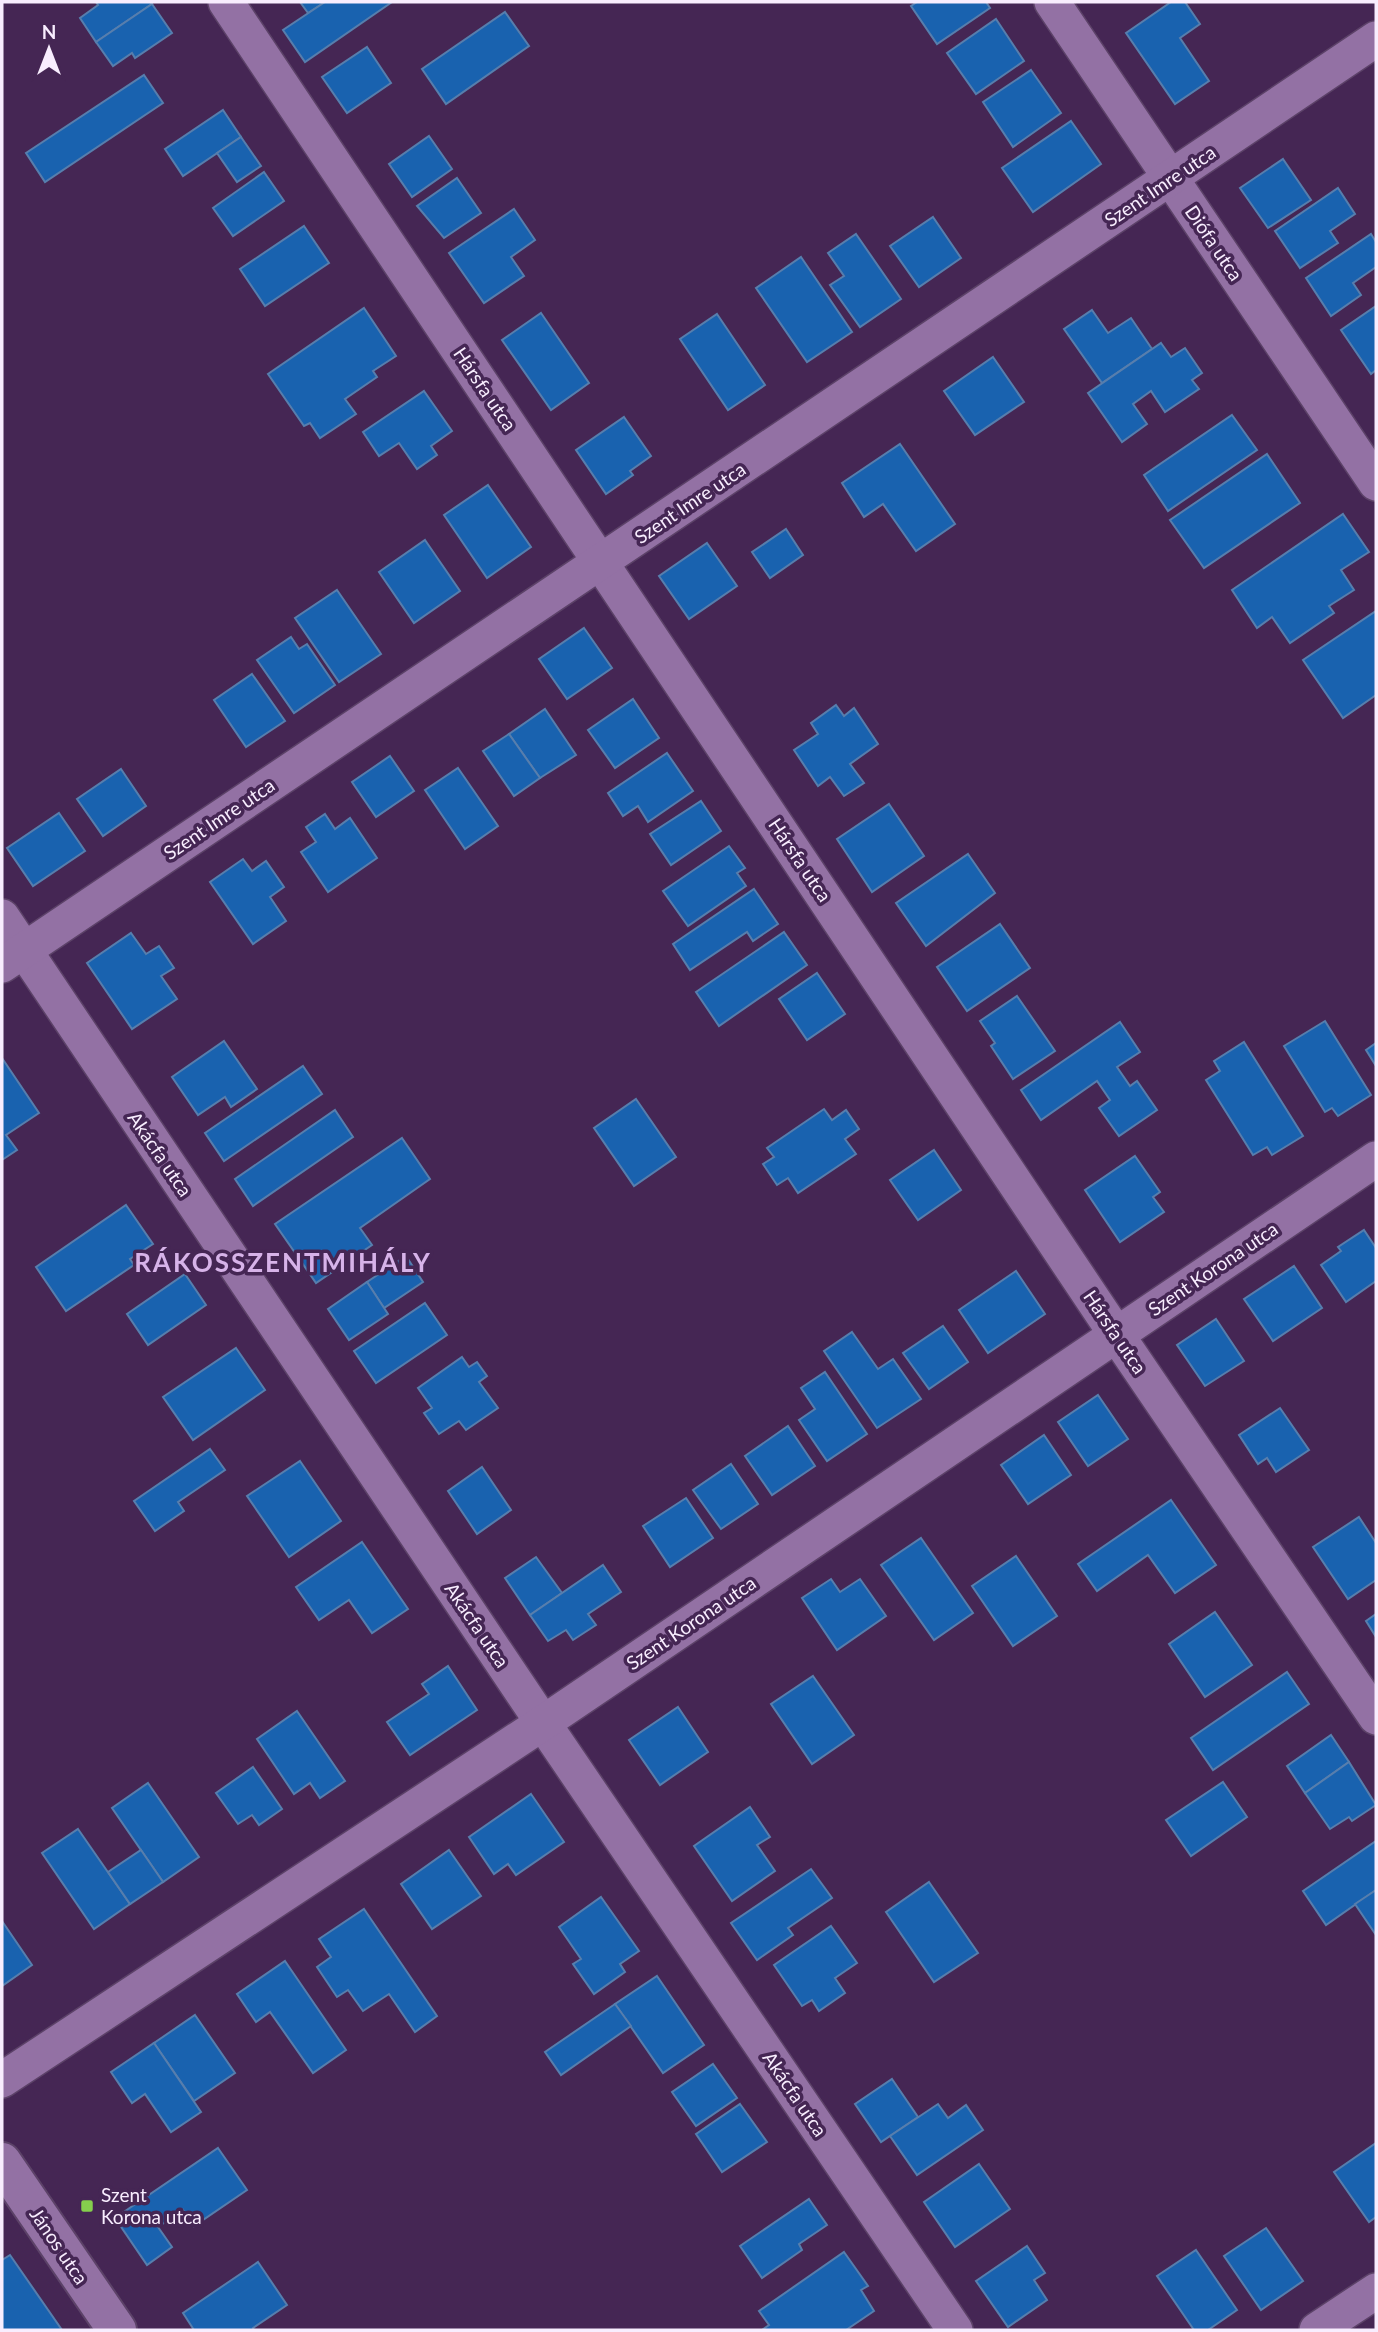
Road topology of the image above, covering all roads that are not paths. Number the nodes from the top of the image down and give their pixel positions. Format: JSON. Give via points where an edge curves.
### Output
{"nodes":[{"id":1,"x":226,"y":2,"type":"edge"},
{"id":2,"x":1052,"y":2,"type":"edge"},
{"id":3,"x":1376,"y":39,"type":"edge"},
{"id":4,"x":1171,"y":179,"type":"junction"},
{"id":5,"x":1376,"y":483,"type":"edge"},
{"id":6,"x":601,"y":563,"type":"junction"},
{"id":7,"x":2,"y":917,"type":"edge"},
{"id":8,"x":12,"y":957,"type":"edge"},
{"id":9,"x":1376,"y":1159,"type":"edge"},
{"id":10,"x":1116,"y":1334,"type":"junction"},
{"id":11,"x":1376,"y":1717,"type":"edge"},
{"id":12,"x":543,"y":1723,"type":"junction"},
{"id":13,"x":2,"y":2080,"type":"edge"},
{"id":14,"x":2,"y":2162,"type":"edge"},
{"id":15,"x":1376,"y":2291,"type":"edge"},
{"id":16,"x":117,"y":2330,"type":"edge"},
{"id":17,"x":955,"y":2330,"type":"edge"},
{"id":18,"x":1317,"y":2330,"type":"edge"}],
"edges":[{"from":1,"to":6,"type":"street","name":"Hársfa utca"},
{"from":2,"to":4,"type":"street","name":"Diófa utca"},
{"from":3,"to":4,"type":"street","name":"Szent Imre utca"},
{"from":4,"to":5,"type":"street","name":"Diófa utca"},
{"from":4,"to":6,"type":"street","name":"Szent Imre utca"},
{"from":6,"to":8,"type":"street","name":"Szent Imre utca"},
{"from":6,"to":10,"type":"street","name":"Hársfa utca"},
{"from":7,"to":8,"type":"street","name":"Akácfa utca"},
{"from":8,"to":12,"type":"street","name":"Akácfa utca"},
{"from":9,"to":10,"type":"street","name":"Szent Korona utca"},
{"from":10,"to":11,"type":"street","name":"Hársfa utca"},
{"from":10,"to":12,"type":"street","name":"Szent Korona utca"},
{"from":12,"to":13,"type":"street","name":"Szent Korona utca"},
{"from":12,"to":17,"type":"street","name":"Akácfa utca"},
{"from":14,"to":16,"type":"street","name":"János utca"},
{"from":15,"to":18,"type":"street"}]}
